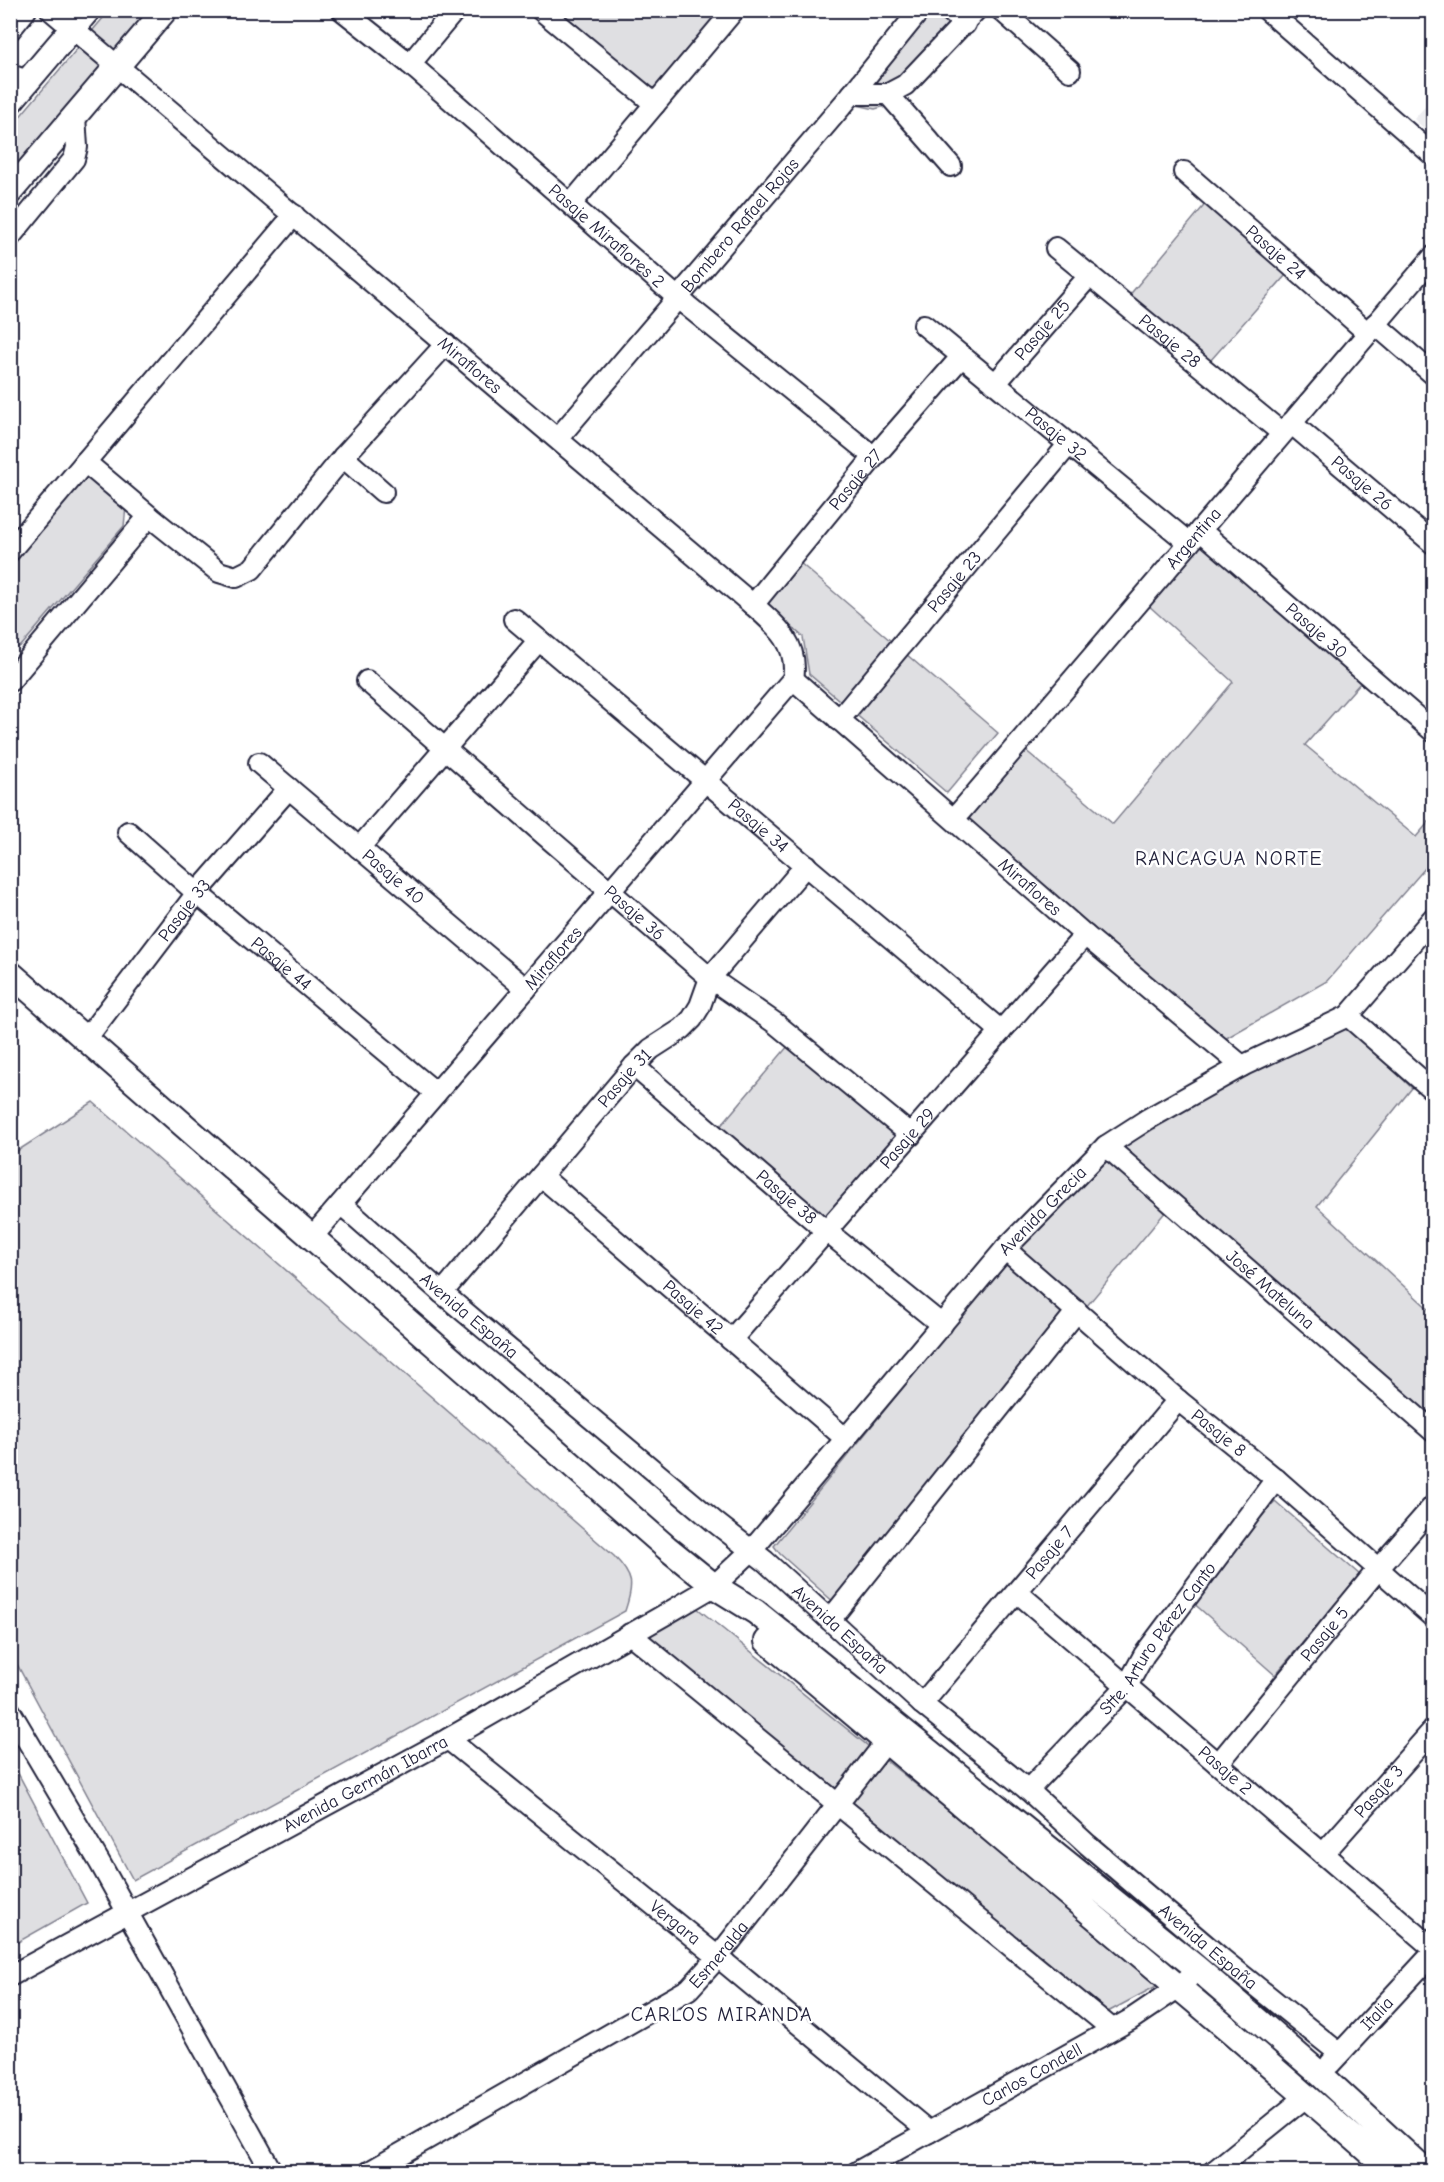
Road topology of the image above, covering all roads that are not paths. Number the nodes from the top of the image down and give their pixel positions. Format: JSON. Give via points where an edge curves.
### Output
{"nodes":[{"id":1,"x":26,"y":10,"type":"edge"},
{"id":2,"x":51,"y":10,"type":"edge"},
{"id":3,"x":88,"y":10,"type":"edge"},
{"id":4,"x":165,"y":10,"type":"edge"},
{"id":5,"x":342,"y":10,"type":"edge"},
{"id":6,"x":455,"y":10,"type":"edge"},
{"id":7,"x":541,"y":10,"type":"edge"},
{"id":8,"x":734,"y":10,"type":"edge"},
{"id":9,"x":921,"y":10,"type":"edge"},
{"id":10,"x":949,"y":10,"type":"edge"},
{"id":11,"x":1001,"y":10,"type":"edge"},
{"id":12,"x":1267,"y":10,"type":"edge"},
{"id":13,"x":971,"y":17,"type":"edge"},
{"id":14,"x":72,"y":29,"type":"junction"},
{"id":15,"x":10,"y":30,"type":"edge"},
{"id":16,"x":410,"y":64,"type":"junction"},
{"id":17,"x":117,"y":67,"type":"junction"},
{"id":18,"x":1070,"y":70,"type":"dead end"},
{"id":19,"x":19,"y":78,"type":"edge"},
{"id":20,"x":852,"y":94,"type":"junction"},
{"id":21,"x":888,"y":94,"type":"junction"},
{"id":22,"x":10,"y":102,"type":"edge"},
{"id":23,"x":655,"y":104,"type":"junction"},
{"id":24,"x":75,"y":116,"type":"junction"},
{"id":25,"x":1434,"y":156,"type":"edge"},
{"id":26,"x":951,"y":166,"type":"dead end"},
{"id":27,"x":1184,"y":172,"type":"dead end"},
{"id":28,"x":10,"y":192,"type":"edge"},
{"id":29,"x":571,"y":204,"type":"junction"},
{"id":30,"x":294,"y":215,"type":"junction"},
{"id":31,"x":10,"y":237,"type":"edge"},
{"id":32,"x":1056,"y":248,"type":"dead end"},
{"id":33,"x":1434,"y":256,"type":"edge"},
{"id":34,"x":1090,"y":275,"type":"junction"},
{"id":35,"x":679,"y":299,"type":"junction"},
{"id":36,"x":924,"y":325,"type":"dead end"},
{"id":37,"x":1372,"y":329,"type":"junction"},
{"id":38,"x":446,"y":344,"type":"junction"},
{"id":39,"x":962,"y":356,"type":"junction"},
{"id":40,"x":1434,"y":375,"type":"edge"},
{"id":41,"x":995,"y":384,"type":"junction"},
{"id":42,"x":1287,"y":428,"type":"junction"},
{"id":43,"x":558,"y":438,"type":"junction"},
{"id":44,"x":1069,"y":444,"type":"junction"},
{"id":45,"x":343,"y":457,"type":"junction"},
{"id":46,"x":874,"y":457,"type":"junction"},
{"id":47,"x":85,"y":462,"type":"junction"},
{"id":48,"x":383,"y":492,"type":"dead end"},
{"id":49,"x":149,"y":516,"type":"junction"},
{"id":50,"x":1194,"y":537,"type":"junction"},
{"id":51,"x":1434,"y":544,"type":"edge"},
{"id":52,"x":10,"y":551,"type":"edge"},
{"id":53,"x":753,"y":604,"type":"junction"},
{"id":54,"x":514,"y":619,"type":"dead end"},
{"id":55,"x":539,"y":640,"type":"junction"},
{"id":56,"x":793,"y":679,"type":"junction"},
{"id":57,"x":10,"y":681,"type":"edge"},
{"id":58,"x":367,"y":681,"type":"dead end"},
{"id":59,"x":839,"y":720,"type":"junction"},
{"id":60,"x":1434,"y":732,"type":"edge"},
{"id":61,"x":444,"y":749,"type":"junction"},
{"id":62,"x":259,"y":763,"type":"dead end"},
{"id":63,"x":706,"y":779,"type":"junction"},
{"id":64,"x":289,"y":788,"type":"junction"},
{"id":65,"x":954,"y":819,"type":"junction"},
{"id":66,"x":128,"y":832,"type":"dead end"},
{"id":67,"x":359,"y":848,"type":"junction"},
{"id":68,"x":806,"y":865,"type":"junction"},
{"id":69,"x":609,"y":892,"type":"junction"},
{"id":70,"x":197,"y":893,"type":"junction"},
{"id":71,"x":1434,"y":917,"type":"edge"},
{"id":72,"x":1085,"y":935,"type":"junction"},
{"id":73,"x":10,"y":973,"type":"edge"},
{"id":74,"x":710,"y":978,"type":"junction"},
{"id":75,"x":526,"y":989,"type":"junction"},
{"id":76,"x":1348,"y":1016,"type":"junction"},
{"id":77,"x":1001,"y":1031,"type":"junction"},
{"id":78,"x":86,"y":1039,"type":"junction"},
{"id":79,"x":634,"y":1066,"type":"junction"},
{"id":80,"x":1242,"y":1066,"type":"junction"},
{"id":81,"x":1434,"y":1091,"type":"edge"},
{"id":82,"x":436,"y":1093,"type":"junction"},
{"id":83,"x":911,"y":1135,"type":"junction"},
{"id":84,"x":1106,"y":1146,"type":"junction"},
{"id":85,"x":541,"y":1176,"type":"junction"},
{"id":86,"x":341,"y":1204,"type":"junction"},
{"id":87,"x":825,"y":1230,"type":"junction"},
{"id":88,"x":313,"y":1236,"type":"junction"},
{"id":89,"x":1005,"y":1249,"type":"junction"},
{"id":90,"x":442,"y":1293,"type":"junction"},
{"id":91,"x":1077,"y":1311,"type":"junction"},
{"id":92,"x":942,"y":1325,"type":"junction"},
{"id":93,"x":731,"y":1340,"type":"junction"},
{"id":94,"x":1178,"y":1400,"type":"junction"},
{"id":95,"x":1434,"y":1432,"type":"edge"},
{"id":96,"x":846,"y":1439,"type":"junction"},
{"id":97,"x":1276,"y":1479,"type":"junction"},
{"id":98,"x":1434,"y":1505,"type":"edge"},
{"id":99,"x":752,"y":1550,"type":"junction"},
{"id":100,"x":1378,"y":1569,"type":"junction"},
{"id":101,"x":714,"y":1586,"type":"junction"},
{"id":102,"x":1017,"y":1592,"type":"junction"},
{"id":103,"x":1434,"y":1618,"type":"edge"},
{"id":104,"x":830,"y":1620,"type":"junction"},
{"id":105,"x":630,"y":1634,"type":"junction"},
{"id":106,"x":1127,"y":1686,"type":"junction"},
{"id":107,"x":922,"y":1704,"type":"junction"},
{"id":108,"x":10,"y":1711,"type":"edge"},
{"id":109,"x":1434,"y":1729,"type":"edge"},
{"id":110,"x":448,"y":1739,"type":"junction"},
{"id":111,"x":886,"y":1742,"type":"junction"},
{"id":112,"x":1218,"y":1764,"type":"junction"},
{"id":113,"x":1029,"y":1791,"type":"junction"},
{"id":114,"x":838,"y":1803,"type":"junction"},
{"id":115,"x":1323,"y":1854,"type":"junction"},
{"id":116,"x":126,"y":1913,"type":"junction"},
{"id":117,"x":1434,"y":1950,"type":"edge"},
{"id":118,"x":718,"y":1957,"type":"junction"},
{"id":119,"x":1197,"y":1970,"type":"junction"},
{"id":120,"x":10,"y":1976,"type":"edge"},
{"id":121,"x":1179,"y":1988,"type":"junction"},
{"id":122,"x":1112,"y":2029,"type":"junction"},
{"id":123,"x":1338,"y":2053,"type":"junction"},
{"id":124,"x":1320,"y":2074,"type":"junction"},
{"id":125,"x":1307,"y":2096,"type":"junction"},
{"id":126,"x":929,"y":2132,"type":"junction"},
{"id":127,"x":272,"y":2172,"type":"edge"},
{"id":128,"x":369,"y":2172,"type":"edge"},
{"id":129,"x":857,"y":2172,"type":"edge"},
{"id":130,"x":1213,"y":2172,"type":"edge"},
{"id":131,"x":1393,"y":2172,"type":"edge"},
{"id":132,"x":1426,"y":2172,"type":"edge"}],
"edges":[{"from":1,"to":15,"type":"street"},
{"from":2,"to":14,"type":"street","name":"Miraflores"},
{"from":3,"to":14,"type":"main road"},
{"from":4,"to":17,"type":"main road"},
{"from":5,"to":16,"type":"street","name":"Pasaje Miraflores 2"},
{"from":6,"to":16,"type":"street"},
{"from":7,"to":23,"type":"street"},
{"from":8,"to":23,"type":"street"},
{"from":9,"to":20,"type":"street","name":"Bombero Rafael Rojas"},
{"from":10,"to":13,"type":"street"},
{"from":11,"to":18,"type":"street"},
{"from":12,"to":25,"type":"street"},
{"from":13,"to":21,"type":"street","via":[[905,85]]},
{"from":14,"to":17,"type":"street","name":"Miraflores"},
{"from":14,"to":19,"type":"main road"},
{"from":16,"to":29,"type":"street","name":"Pasaje Miraflores 2"},
{"from":17,"to":24,"type":"main road"},
{"from":17,"to":30,"type":"street","name":"Miraflores"},
{"from":19,"to":22,"type":"main road"},
{"from":20,"to":21,"type":"street"},
{"from":20,"to":35,"type":"street","name":"Bombero Rafael Rojas"},
{"from":21,"to":26,"type":"street"},
{"from":23,"to":29,"type":"street"},
{"from":24,"to":28,"type":"main road"},
{"from":24,"to":31,"type":"street","via":[[74,159]]},
{"from":27,"to":37,"type":"street","name":"Pasaje 24"},
{"from":29,"to":35,"type":"street","name":"Pasaje Miraflores 2"},
{"from":30,"to":38,"type":"street","name":"Miraflores"},
{"from":30,"to":47,"type":"street"},
{"from":32,"to":34,"type":"street","name":"Pasaje 28"},
{"from":33,"to":37,"type":"street","name":"Argentina"},
{"from":34,"to":41,"type":"street","name":"Pasaje 25"},
{"from":34,"to":42,"type":"street","name":"Pasaje 28"},
{"from":35,"to":43,"type":"street","name":"Bombero Rafael Rojas"},
{"from":35,"to":46,"type":"street","name":"Pasaje Miraflores 2"},
{"from":36,"to":39,"type":"street","name":"Pasaje 32"},
{"from":37,"to":40,"type":"street","name":"Pasaje 24"},
{"from":37,"to":42,"type":"street","name":"Argentina"},
{"from":38,"to":43,"type":"street","name":"Miraflores"},
{"from":38,"to":45,"type":"street"},
{"from":39,"to":41,"type":"street","name":"Pasaje 32"},
{"from":39,"to":46,"type":"street","name":"Pasaje 27"},
{"from":41,"to":44,"type":"street","name":"Pasaje 32"},
{"from":42,"to":50,"type":"street","name":"Argentina"},
{"from":42,"to":51,"type":"street","name":"Pasaje 26"},
{"from":43,"to":53,"type":"street","name":"Miraflores"},
{"from":44,"to":50,"type":"street","name":"Pasaje 32"},
{"from":44,"to":59,"type":"street","name":"Pasaje 23"},
{"from":45,"to":48,"type":"street"},
{"from":45,"to":49,"type":"street","via":[[252,569],[236,577],[219,572]]},
{"from":46,"to":53,"type":"street","name":"Pasaje 27"},
{"from":47,"to":49,"type":"street"},
{"from":47,"to":52,"type":"street"},
{"from":49,"to":57,"type":"street"},
{"from":50,"to":60,"type":"street","name":"Pasaje 30"},
{"from":50,"to":65,"type":"street","name":"Argentina"},
{"from":53,"to":56,"type":"street","name":"Miraflores","via":[[789,643]]},
{"from":54,"to":55,"type":"street","name":"Pasaje 34"},
{"from":55,"to":61,"type":"street"},
{"from":55,"to":63,"type":"street","name":"Pasaje 34"},
{"from":56,"to":59,"type":"street","name":"Miraflores"},
{"from":56,"to":63,"type":"street","name":"Miraflores"},
{"from":58,"to":61,"type":"street","name":"Pasaje 36"},
{"from":59,"to":65,"type":"street","name":"Miraflores"},
{"from":61,"to":67,"type":"street"},
{"from":61,"to":69,"type":"street","name":"Pasaje 36"},
{"from":62,"to":64,"type":"street","name":"Pasaje 40"},
{"from":63,"to":68,"type":"street","name":"Pasaje 34"},
{"from":63,"to":69,"type":"street","name":"Miraflores"},
{"from":64,"to":67,"type":"street","name":"Pasaje 40"},
{"from":64,"to":70,"type":"street","name":"Pasaje 33"},
{"from":65,"to":72,"type":"street","name":"Miraflores"},
{"from":66,"to":70,"type":"street","name":"Pasaje 44"},
{"from":67,"to":75,"type":"street","name":"Pasaje 40"},
{"from":68,"to":74,"type":"street","name":"Pasaje 31"},
{"from":68,"to":77,"type":"street","name":"Pasaje 34"},
{"from":69,"to":74,"type":"street","name":"Pasaje 36"},
{"from":69,"to":75,"type":"street","name":"Miraflores"},
{"from":70,"to":78,"type":"street","name":"Pasaje 33"},
{"from":70,"to":82,"type":"street","name":"Pasaje 44"},
{"from":71,"to":76,"type":"street","name":"Avenida Grecia"},
{"from":72,"to":77,"type":"street","name":"Pasaje 29"},
{"from":72,"to":80,"type":"street","name":"Miraflores"},
{"from":73,"to":78,"type":"main road","name":"Avenida España"},
{"from":74,"to":79,"type":"street","name":"Pasaje 31","via":[[692,1019]]},
{"from":74,"to":83,"type":"street","name":"Pasaje 36","via":[[775,1023]]},
{"from":75,"to":82,"type":"street","name":"Miraflores"},
{"from":76,"to":80,"type":"street","name":"Avenida Grecia"},
{"from":76,"to":81,"type":"street"},
{"from":77,"to":83,"type":"street","name":"Pasaje 29"},
{"from":78,"to":88,"type":"main road","name":"Avenida España"},
{"from":79,"to":85,"type":"street","name":"Pasaje 31"},
{"from":79,"to":87,"type":"street","name":"Pasaje 38"},
{"from":80,"to":84,"type":"street","name":"Avenida Grecia"},
{"from":82,"to":86,"type":"street","name":"Miraflores"},
{"from":83,"to":87,"type":"street","name":"Pasaje 29"},
{"from":84,"to":89,"type":"street","name":"Avenida Grecia"},
{"from":84,"to":95,"type":"street","name":"José Mateluna"},
{"from":85,"to":90,"type":"street","name":"Pasaje 31"},
{"from":85,"to":93,"type":"street","name":"Pasaje 42"},
{"from":86,"to":88,"type":"street","name":"Miraflores"},
{"from":86,"to":90,"type":"street","name":"Avenida España"},
{"from":87,"to":92,"type":"street","name":"Pasaje 38"},
{"from":87,"to":93,"type":"street","name":"Pasaje 29"},
{"from":88,"to":101,"type":"main road","name":"Avenida España"},
{"from":89,"to":91,"type":"street","name":"Pasaje 8"},
{"from":89,"to":92,"type":"street","name":"Avenida Grecia"},
{"from":90,"to":99,"type":"street","name":"Avenida España"},
{"from":91,"to":94,"type":"street","name":"Pasaje 8"},
{"from":91,"to":104,"type":"street"},
{"from":92,"to":96,"type":"street","name":"Avenida Grecia"},
{"from":93,"to":96,"type":"street","name":"Pasaje 42"},
{"from":94,"to":97,"type":"street","name":"Pasaje 8"},
{"from":94,"to":102,"type":"street","name":"Pasaje 7"},
{"from":96,"to":99,"type":"street","name":"Avenida Grecia"},
{"from":97,"to":100,"type":"street","name":"Pasaje 8"},
{"from":97,"to":106,"type":"street","name":"Stte. Arturo Pérez Canto","via":[[1144,1655]]},
{"from":98,"to":100,"type":"street","name":"Pasaje 5"},
{"from":99,"to":101,"type":"street","name":"Avenida Grecia"},
{"from":99,"to":104,"type":"street","name":"Avenida España"},
{"from":100,"to":103,"type":"street","name":"Pasaje 8"},
{"from":100,"to":112,"type":"street","name":"Pasaje 5"},
{"from":101,"to":105,"type":"street","name":"Avenida Germán Ibarra"},
{"from":101,"to":111,"type":"main road","name":"Avenida España","via":[[742,1620]]},
{"from":101,"to":119,"type":"main road","name":"Avenida España","via":[[756,1612]]},
{"from":102,"to":106,"type":"street","name":"Pasaje 2"},
{"from":102,"to":107,"type":"street","name":"Pasaje 7"},
{"from":104,"to":107,"type":"street","name":"Avenida España"},
{"from":105,"to":110,"type":"street","name":"Avenida Germán Ibarra"},
{"from":105,"to":114,"type":"street"},
{"from":106,"to":112,"type":"street","name":"Pasaje 2"},
{"from":106,"to":113,"type":"street","name":"Stte. Arturo Pérez Canto"},
{"from":107,"to":113,"type":"street","name":"Avenida España"},
{"from":108,"to":116,"type":"street"},
{"from":109,"to":115,"type":"street","name":"Pasaje 3"},
{"from":110,"to":116,"type":"street","name":"Avenida Germán Ibarra"},
{"from":110,"to":118,"type":"street","name":"Vergara"},
{"from":111,"to":114,"type":"street","name":"Esmeralda"},
{"from":111,"to":121,"type":"main road","name":"Avenida España"},
{"from":112,"to":115,"type":"street","name":"Pasaje 2"},
{"from":113,"to":123,"type":"street","name":"Avenida España","via":[[1222,1959]]},
{"from":114,"to":118,"type":"street","name":"Esmeralda"},
{"from":114,"to":122,"type":"street"},
{"from":115,"to":117,"type":"street","name":"Pasaje 2"},
{"from":116,"to":120,"type":"street","name":"Avenida Germán Ibarra"},
{"from":116,"to":127,"type":"street"},
{"from":117,"to":123,"type":"street","name":"Italia"},
{"from":118,"to":126,"type":"street","name":"Vergara"},
{"from":118,"to":128,"type":"street","name":"Esmeralda","via":[[698,1981],[675,1999]]},
{"from":119,"to":121,"type":"street","name":"Carlos Condell"},
{"from":119,"to":124,"type":"main road","name":"Avenida España"},
{"from":121,"to":122,"type":"street","name":"Carlos Condell"},
{"from":121,"to":125,"type":"main road","name":"Avenida España"},
{"from":122,"to":126,"type":"street","name":"Carlos Condell"},
{"from":123,"to":124,"type":"street","name":"Italia"},
{"from":124,"to":132,"type":"main road","name":"Avenida España"},
{"from":125,"to":130,"type":"street"},
{"from":125,"to":131,"type":"main road","name":"Avenida España"},
{"from":126,"to":129,"type":"street","name":"Carlos Condell"}]}
